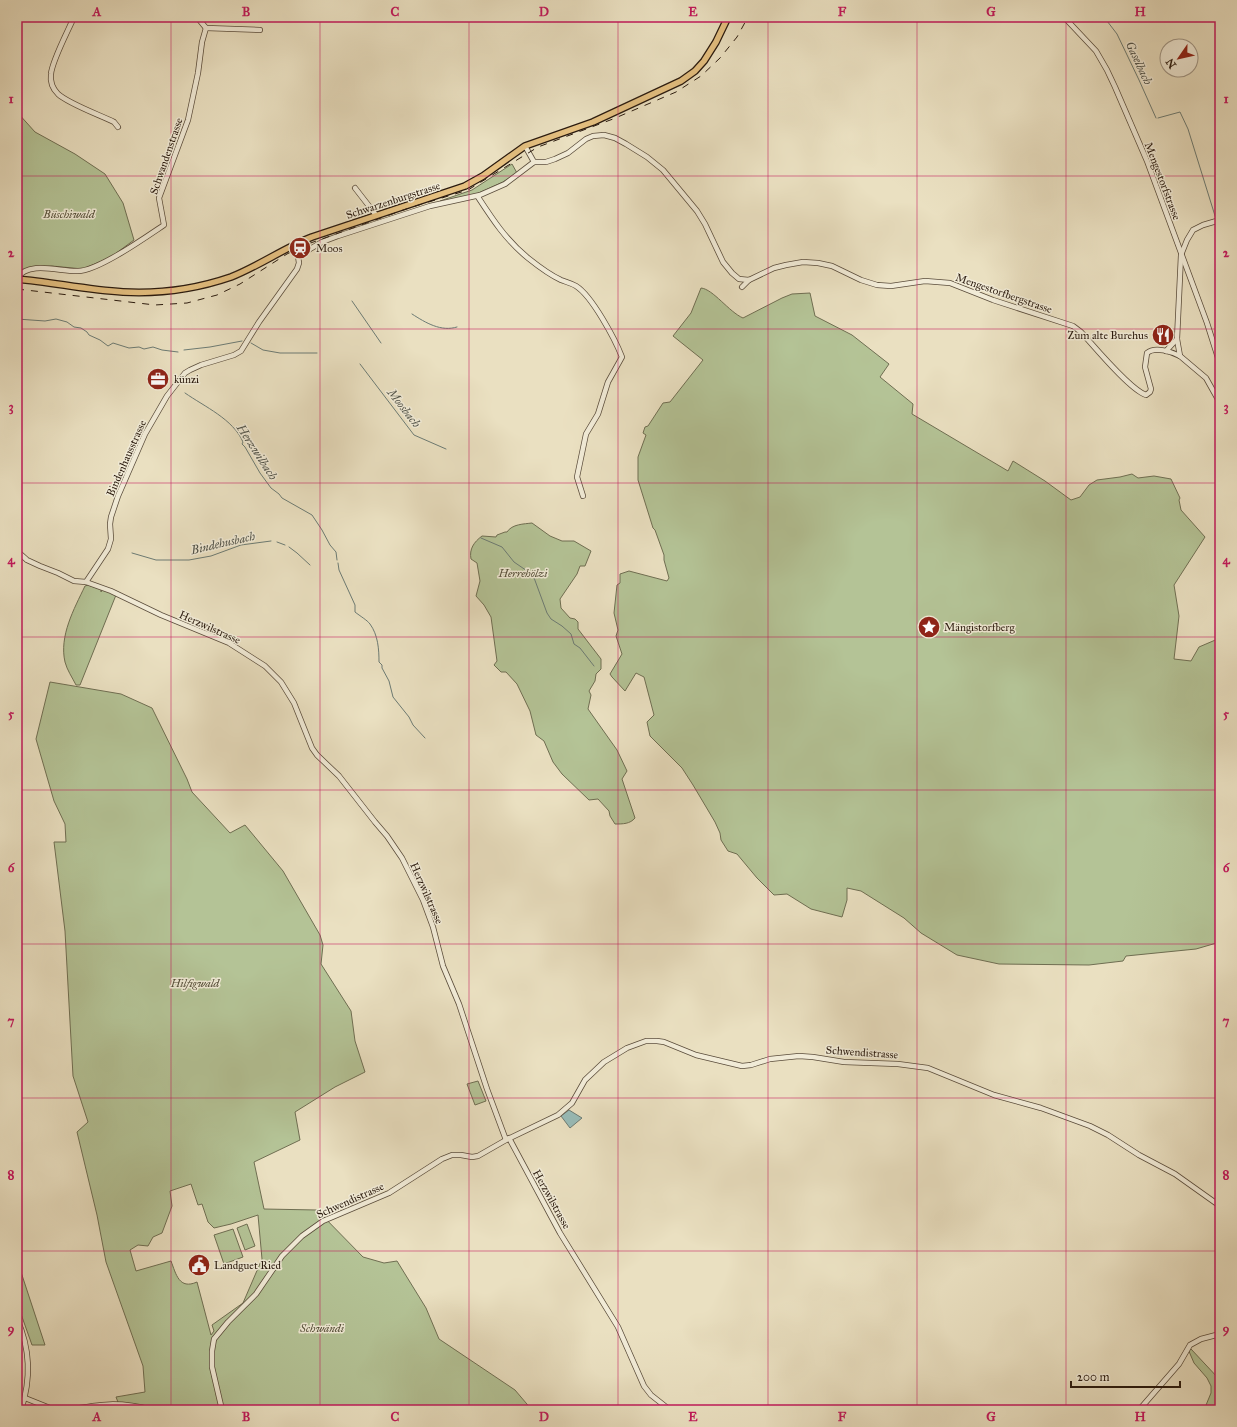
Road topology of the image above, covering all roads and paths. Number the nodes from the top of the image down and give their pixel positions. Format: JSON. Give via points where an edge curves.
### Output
{"nodes":[{"id":1,"x":74,"y":17,"type":"edge"},
{"id":2,"x":197,"y":17,"type":"edge"},
{"id":3,"x":727,"y":17,"type":"edge"},
{"id":4,"x":1064,"y":17,"type":"edge"},
{"id":5,"x":206,"y":28,"type":"junction"},
{"id":6,"x":260,"y":30,"type":"dead end"},
{"id":7,"x":118,"y":127,"type":"dead end"},
{"id":8,"x":525,"y":146,"type":"junction"},
{"id":9,"x":534,"y":162,"type":"junction"},
{"id":10,"x":355,"y":188,"type":"dead end"},
{"id":11,"x":478,"y":196,"type":"junction"},
{"id":12,"x":376,"y":215,"type":"junction"},
{"id":13,"x":1220,"y":220,"type":"edge"},
{"id":14,"x":1181,"y":255,"type":"junction"},
{"id":15,"x":17,"y":279,"type":"edge"},
{"id":16,"x":1177,"y":339,"type":"junction"},
{"id":17,"x":1166,"y":351,"type":"junction"},
{"id":18,"x":1180,"y":356,"type":"junction"},
{"id":19,"x":1220,"y":364,"type":"edge"},
{"id":20,"x":1220,"y":403,"type":"edge"},
{"id":21,"x":583,"y":496,"type":"dead end"},
{"id":22,"x":17,"y":551,"type":"edge"},
{"id":23,"x":86,"y":582,"type":"junction"},
{"id":24,"x":508,"y":1139,"type":"junction"},
{"id":25,"x":1220,"y":1206,"type":"edge"},
{"id":26,"x":17,"y":1319,"type":"edge"},
{"id":27,"x":1220,"y":1334,"type":"edge"},
{"id":28,"x":25,"y":1398,"type":"junction"},
{"id":29,"x":22,"y":1410,"type":"edge"},
{"id":30,"x":55,"y":1410,"type":"edge"},
{"id":31,"x":67,"y":1410,"type":"edge"},
{"id":32,"x":153,"y":1410,"type":"edge"},
{"id":33,"x":222,"y":1410,"type":"edge"},
{"id":34,"x":670,"y":1410,"type":"edge"},
{"id":35,"x":1139,"y":1410,"type":"edge"}],
"edges":[{"from":1,"to":7,"type":"street","via":[[52,68],[52,85],[65,99],[114,122]]},
{"from":2,"to":5,"type":"street"},
{"from":3,"to":8,"type":"main road","name":"Schwarzenburgstrasse","via":[[704,61],[681,81],[593,122]]},
{"from":4,"to":14,"type":"street","name":"Mengestorfstrasse","via":[[1089,43],[1107,70],[1144,154]]},
{"from":5,"to":6,"type":"street"},
{"from":5,"to":15,"type":"street","name":"Schwandenstrasse","via":[[188,120],[159,198],[164,225],[105,262],[85,270],[26,270]]},
{"from":8,"to":9,"type":"street"},
{"from":8,"to":12,"type":"main road","name":"Schwarzenburgstrasse","via":[[468,185]]},
{"from":9,"to":11,"type":"street","via":[[505,184]]},
{"from":9,"to":17,"type":"street","name":"Mengestorfbergstrasse","via":[[546,162],[562,156],[593,136],[609,136],[626,144],[652,160],[674,183],[701,218],[723,262],[739,279],[742,287],[749,280],[780,266],[810,262],[826,264],[877,285],[933,281],[956,284],[993,300],[1073,326],[1136,390],[1146,395],[1151,389],[1145,367],[1146,355],[1152,350]]},
{"from":10,"to":12,"type":"street"},
{"from":11,"to":21,"type":"street","via":[[501,232],[528,258],[582,292],[598,312],[622,357],[608,382],[598,414],[586,434],[577,477]]},
{"from":11,"to":23,"type":"street","name":"Bindenhausstrasse","via":[[430,206],[338,236],[298,256],[297,269],[241,351],[185,373],[167,396],[145,434],[118,496],[111,517],[111,539],[108,549]]},
{"from":12,"to":15,"type":"main road","name":"Schwarzenburgstrasse","via":[[307,239],[231,276],[178,290],[124,292]]},
{"from":13,"to":14,"type":"street","via":[[1193,230]]},
{"from":14,"to":16,"type":"street"},
{"from":14,"to":19,"type":"street","name":"Mengestorfstrasse"},
{"from":16,"to":17,"type":"street"},
{"from":16,"to":18,"type":"street"},
{"from":17,"to":18,"type":"street","name":"Mengestorfbergstrasse"},
{"from":18,"to":20,"type":"street","name":"Mengestorfbergstrasse","via":[[1206,378]]},
{"from":22,"to":23,"type":"street","name":"Herzwilstrasse","via":[[30,562],[74,580]]},
{"from":23,"to":24,"type":"street","name":"Herzwilstrasse","via":[[229,643],[265,666],[281,682],[294,703],[314,751],[339,776],[402,858],[433,927],[443,966],[459,1004],[487,1089]]},
{"from":24,"to":25,"type":"street","name":"Schwendistrasse","via":[[564,1111],[596,1068],[627,1048],[646,1041],[664,1042],[696,1055],[742,1066],[770,1059],[799,1056],[913,1065],[937,1070],[994,1095],[1036,1107],[1108,1134],[1139,1155],[1175,1174]]},
{"from":24,"to":33,"type":"street","name":"Schwendistrasse","via":[[478,1156],[452,1155],[442,1159],[390,1193],[319,1223],[297,1240],[282,1256],[256,1294],[214,1339],[212,1367]]},
{"from":24,"to":34,"type":"street","name":"Herzwilstrasse","via":[[557,1227],[618,1327],[644,1386]]},
{"from":26,"to":28,"type":"street","via":[[23,1335],[27,1360]]},
{"from":27,"to":35,"type":"street","via":[[1190,1345],[1179,1364]]},
{"from":28,"to":29,"type":"street"},
{"from":28,"to":30,"type":"street"},
{"from":31,"to":32,"type":"street","via":[[111,1404],[133,1405]]}]}
